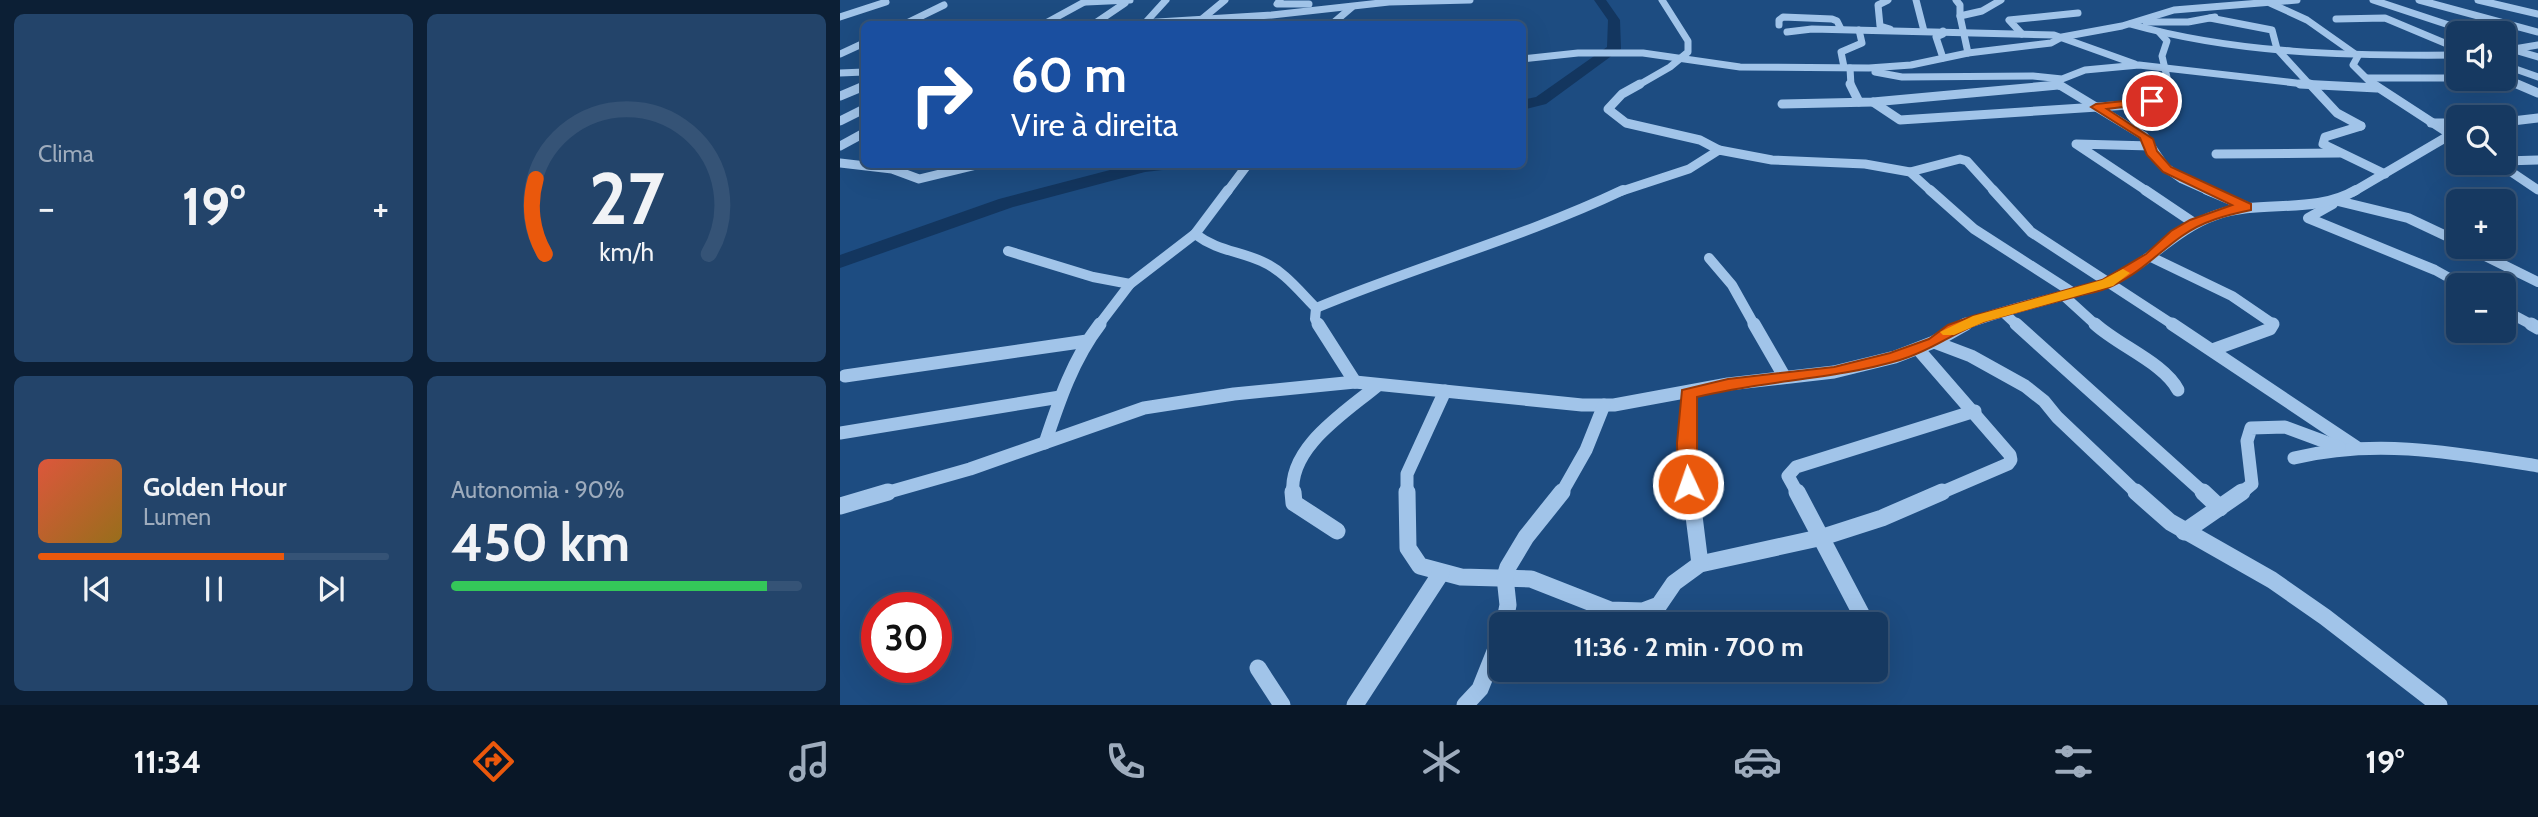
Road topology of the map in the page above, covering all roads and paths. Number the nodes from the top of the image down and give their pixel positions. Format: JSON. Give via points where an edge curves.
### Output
{"nodes":[{"id":1,"x":1166,"y":0,"type":"edge"},
{"id":2,"x":1225,"y":0,"type":"edge"},
{"id":3,"x":1279,"y":0,"type":"edge"},
{"id":4,"x":1470,"y":0,"type":"edge"},
{"id":5,"x":1662,"y":0,"type":"edge"},
{"id":6,"x":1888,"y":0,"type":"edge"},
{"id":7,"x":1916,"y":0,"type":"edge"},
{"id":8,"x":1956,"y":0,"type":"edge"},
{"id":9,"x":2001,"y":0,"type":"edge"},
{"id":10,"x":2297,"y":0,"type":"edge"},
{"id":11,"x":2373,"y":0,"type":"edge"},
{"id":12,"x":2419,"y":0,"type":"edge"},
{"id":13,"x":2479,"y":0,"type":"edge"},
{"id":14,"x":1087,"y":1,"type":"edge"},
{"id":15,"x":1129,"y":1,"type":"edge"},
{"id":16,"x":2263,"y":1,"type":"edge"},
{"id":17,"x":886,"y":2,"type":"edge"},
{"id":18,"x":1359,"y":2,"type":"edge"},
{"id":19,"x":944,"y":5,"type":"dead end"},
{"id":20,"x":2231,"y":5,"type":"junction"},
{"id":21,"x":2078,"y":13,"type":"dead end"},
{"id":22,"x":2538,"y":14,"type":"edge"},
{"id":23,"x":1960,"y":16,"type":"junction"},
{"id":24,"x":840,"y":17,"type":"edge"},
{"id":25,"x":2210,"y":18,"type":"junction"},
{"id":26,"x":1202,"y":19,"type":"junction"},
{"id":27,"x":2336,"y":19,"type":"dead end"},
{"id":28,"x":911,"y":21,"type":"edge"},
{"id":29,"x":1050,"y":21,"type":"edge"},
{"id":30,"x":1099,"y":21,"type":"edge"},
{"id":31,"x":1147,"y":21,"type":"edge"},
{"id":32,"x":1174,"y":21,"type":"edge"},
{"id":33,"x":1335,"y":21,"type":"edge"},
{"id":34,"x":2132,"y":23,"type":"junction"},
{"id":35,"x":2446,"y":24,"type":"edge"},
{"id":36,"x":1779,"y":26,"type":"dead end"},
{"id":37,"x":1880,"y":26,"type":"junction"},
{"id":38,"x":1841,"y":29,"type":"junction"},
{"id":39,"x":1859,"y":30,"type":"junction"},
{"id":40,"x":1871,"y":31,"type":"junction"},
{"id":41,"x":1924,"y":31,"type":"junction"},
{"id":42,"x":1943,"y":31,"type":"junction"},
{"id":43,"x":1787,"y":32,"type":"dead end"},
{"id":44,"x":1897,"y":32,"type":"junction"},
{"id":45,"x":1962,"y":32,"type":"junction"},
{"id":46,"x":2159,"y":32,"type":"junction"},
{"id":47,"x":2538,"y":32,"type":"edge"},
{"id":48,"x":2022,"y":34,"type":"junction"},
{"id":49,"x":2062,"y":37,"type":"junction"},
{"id":50,"x":861,"y":44,"type":"edge"},
{"id":51,"x":2446,"y":44,"type":"edge"},
{"id":52,"x":2538,"y":45,"type":"edge"},
{"id":53,"x":2516,"y":48,"type":"edge"},
{"id":54,"x":2277,"y":49,"type":"junction"},
{"id":55,"x":2516,"y":52,"type":"edge"},
{"id":56,"x":1968,"y":53,"type":"junction"},
{"id":57,"x":840,"y":54,"type":"edge"},
{"id":58,"x":2358,"y":56,"type":"junction"},
{"id":59,"x":2446,"y":56,"type":"edge"},
{"id":60,"x":1684,"y":57,"type":"junction"},
{"id":61,"x":2538,"y":57,"type":"edge"},
{"id":62,"x":1943,"y":58,"type":"junction"},
{"id":63,"x":1526,"y":59,"type":"edge"},
{"id":64,"x":2139,"y":65,"type":"junction"},
{"id":65,"x":2165,"y":66,"type":"junction"},
{"id":66,"x":1847,"y":67,"type":"junction"},
{"id":67,"x":1869,"y":68,"type":"junction"},
{"id":68,"x":2516,"y":70,"type":"edge"},
{"id":69,"x":861,"y":71,"type":"edge"},
{"id":70,"x":840,"y":74,"type":"edge"},
{"id":71,"x":1929,"y":77,"type":"junction"},
{"id":72,"x":2538,"y":77,"type":"edge"},
{"id":73,"x":2367,"y":78,"type":"junction"},
{"id":74,"x":2446,"y":78,"type":"edge"},
{"id":75,"x":2057,"y":82,"type":"junction"},
{"id":76,"x":2516,"y":83,"type":"edge"},
{"id":77,"x":2311,"y":85,"type":"junction"},
{"id":78,"x":861,"y":87,"type":"edge"},
{"id":79,"x":2378,"y":88,"type":"junction"},
{"id":80,"x":2538,"y":93,"type":"edge"},
{"id":81,"x":840,"y":96,"type":"edge"},
{"id":82,"x":1940,"y":97,"type":"junction"},
{"id":83,"x":1859,"y":102,"type":"junction"},
{"id":84,"x":1873,"y":102,"type":"junction"},
{"id":85,"x":1782,"y":104,"type":"dead end"},
{"id":86,"x":2096,"y":107,"type":"junction"},
{"id":87,"x":861,"y":110,"type":"edge"},
{"id":88,"x":2538,"y":118,"type":"edge"},
{"id":89,"x":840,"y":121,"type":"edge"},
{"id":90,"x":2516,"y":121,"type":"edge"},
{"id":91,"x":2429,"y":123,"type":"junction"},
{"id":92,"x":2446,"y":123,"type":"edge"},
{"id":93,"x":2446,"y":133,"type":"edge"},
{"id":94,"x":861,"y":135,"type":"edge"},
{"id":95,"x":2446,"y":141,"type":"edge"},
{"id":96,"x":840,"y":146,"type":"edge"},
{"id":97,"x":2151,"y":146,"type":"junction"},
{"id":98,"x":1719,"y":150,"type":"junction"},
{"id":99,"x":2339,"y":153,"type":"junction"},
{"id":100,"x":2216,"y":154,"type":"dead end"},
{"id":101,"x":2538,"y":160,"type":"edge"},
{"id":102,"x":2516,"y":161,"type":"edge"},
{"id":103,"x":840,"y":163,"type":"edge"},
{"id":104,"x":861,"y":166,"type":"edge"},
{"id":105,"x":876,"y":168,"type":"edge"},
{"id":106,"x":963,"y":168,"type":"edge"},
{"id":107,"x":1245,"y":168,"type":"edge"},
{"id":108,"x":1910,"y":172,"type":"junction"},
{"id":109,"x":2516,"y":173,"type":"edge"},
{"id":110,"x":2385,"y":174,"type":"junction"},
{"id":111,"x":2533,"y":183,"type":"edge"},
{"id":112,"x":2538,"y":190,"type":"edge"},
{"id":113,"x":2341,"y":200,"type":"junction"},
{"id":114,"x":2246,"y":207,"type":"junction"},
{"id":115,"x":2194,"y":223,"type":"junction"},
{"id":116,"x":1195,"y":234,"type":"junction"},
{"id":117,"x":2446,"y":236,"type":"edge"},
{"id":118,"x":1008,"y":251,"type":"dead end"},
{"id":119,"x":2151,"y":257,"type":"junction"},
{"id":120,"x":1709,"y":258,"type":"dead end"},
{"id":121,"x":2492,"y":259,"type":"edge"},
{"id":122,"x":2446,"y":276,"type":"edge"},
{"id":123,"x":2538,"y":282,"type":"edge"},
{"id":124,"x":2108,"y":283,"type":"junction"},
{"id":125,"x":1130,"y":284,"type":"junction"},
{"id":126,"x":2067,"y":294,"type":"junction"},
{"id":127,"x":1316,"y":308,"type":"junction"},
{"id":128,"x":2003,"y":312,"type":"junction"},
{"id":129,"x":2516,"y":316,"type":"edge"},
{"id":130,"x":2538,"y":328,"type":"edge"},
{"id":131,"x":1087,"y":341,"type":"junction"},
{"id":132,"x":1934,"y":342,"type":"junction"},
{"id":133,"x":1918,"y":349,"type":"junction"},
{"id":134,"x":2212,"y":350,"type":"junction"},
{"id":135,"x":845,"y":376,"type":"dead end"},
{"id":136,"x":1784,"y":376,"type":"junction"},
{"id":137,"x":1355,"y":382,"type":"junction"},
{"id":138,"x":1378,"y":385,"type":"junction"},
{"id":139,"x":2178,"y":390,"type":"dead end"},
{"id":140,"x":1445,"y":391,"type":"junction"},
{"id":141,"x":1688,"y":393,"type":"junction"},
{"id":142,"x":1060,"y":397,"type":"junction"},
{"id":143,"x":1604,"y":405,"type":"junction"},
{"id":144,"x":1975,"y":411,"type":"junction"},
{"id":145,"x":840,"y":433,"type":"edge"},
{"id":146,"x":1045,"y":443,"type":"junction"},
{"id":147,"x":2349,"y":447,"type":"junction"},
{"id":148,"x":2294,"y":458,"type":"dead end"},
{"id":149,"x":2538,"y":466,"type":"edge"},
{"id":150,"x":840,"y":506,"type":"edge"},
{"id":151,"x":2220,"y":509,"type":"junction"},
{"id":152,"x":1337,"y":531,"type":"dead end"},
{"id":153,"x":2184,"y":532,"type":"junction"},
{"id":154,"x":1823,"y":537,"type":"junction"},
{"id":155,"x":1700,"y":564,"type":"junction"},
{"id":156,"x":1441,"y":573,"type":"junction"},
{"id":157,"x":1504,"y":580,"type":"junction"},
{"id":158,"x":1506,"y":612,"type":"edge"},
{"id":159,"x":1860,"y":612,"type":"edge"},
{"id":160,"x":1489,"y":667,"type":"edge"},
{"id":161,"x":1258,"y":668,"type":"dead end"},
{"id":162,"x":1282,"y":705,"type":"edge"},
{"id":163,"x":1354,"y":705,"type":"edge"},
{"id":164,"x":1465,"y":705,"type":"edge"},
{"id":165,"x":2439,"y":705,"type":"edge"}],
"edges":[{"from":1,"to":31,"type":"street"},
{"from":2,"to":26,"type":"street"},
{"from":3,"to":18,"type":"street","via":[[1277,4]]},
{"from":4,"to":18,"type":"street"},
{"from":5,"to":60,"type":"street","via":[[1688,41]]},
{"from":6,"to":37,"type":"street","via":[[1878,5]]},
{"from":7,"to":41,"type":"street"},
{"from":8,"to":23,"type":"street"},
{"from":9,"to":23,"type":"street"},
{"from":10,"to":16,"type":"street"},
{"from":11,"to":35,"type":"street"},
{"from":12,"to":47,"type":"street"},
{"from":13,"to":22,"type":"street"},
{"from":14,"to":15,"type":"street"},
{"from":14,"to":29,"type":"street"},
{"from":15,"to":30,"type":"street"},
{"from":16,"to":20,"type":"street"},
{"from":16,"to":58,"type":"street","via":[[2307,20]]},
{"from":17,"to":24,"type":"street"},
{"from":18,"to":26,"type":"street"},
{"from":18,"to":33,"type":"street"},
{"from":19,"to":28,"type":"street"},
{"from":20,"to":25,"type":"street"},
{"from":20,"to":34,"type":"street","via":[[2174,10]]},
{"from":21,"to":48,"type":"street","via":[[2009,20]]},
{"from":23,"to":45,"type":"street"},
{"from":25,"to":34,"type":"street"},
{"from":25,"to":54,"type":"street","via":[[2272,30]]},
{"from":26,"to":32,"type":"street"},
{"from":27,"to":51,"type":"street","via":[[2385,18]]},
{"from":34,"to":46,"type":"street"},
{"from":34,"to":49,"type":"street"},
{"from":36,"to":38,"type":"street","via":[[1783,17],[1832,19]]},
{"from":37,"to":40,"type":"street"},
{"from":37,"to":44,"type":"street"},
{"from":38,"to":39,"type":"street"},
{"from":38,"to":43,"type":"street"},
{"from":39,"to":40,"type":"street"},
{"from":39,"to":66,"type":"street","via":[[1862,43],[1841,52]]},
{"from":40,"to":44,"type":"street"},
{"from":41,"to":42,"type":"street"},
{"from":41,"to":44,"type":"street"},
{"from":42,"to":45,"type":"street"},
{"from":42,"to":62,"type":"street","via":[[1936,37]]},
{"from":45,"to":48,"type":"street"},
{"from":45,"to":56,"type":"street"},
{"from":46,"to":54,"type":"street"},
{"from":46,"to":65,"type":"street","via":[[2167,41],[2161,56]]},
{"from":48,"to":49,"type":"street"},
{"from":49,"to":56,"type":"street","via":[[2035,46]]},
{"from":49,"to":64,"type":"street"},
{"from":50,"to":57,"type":"street"},
{"from":52,"to":53,"type":"street"},
{"from":54,"to":58,"type":"street"},
{"from":54,"to":77,"type":"street"},
{"from":55,"to":61,"type":"street"},
{"from":56,"to":62,"type":"street"},
{"from":58,"to":59,"type":"street"},
{"from":58,"to":73,"type":"street","via":[[2353,65]]},
{"from":60,"to":63,"type":"street","via":[[1584,53]]},
{"from":60,"to":66,"type":"street","via":[[1740,67]]},
{"from":60,"to":98,"type":"street","via":[[1636,85],[1608,109],[1626,123],[1700,140]]},
{"from":62,"to":67,"type":"street"},
{"from":64,"to":65,"type":"street"},
{"from":64,"to":75,"type":"street","via":[[2085,70]]},
{"from":65,"to":77,"type":"street"},
{"from":65,"to":86,"type":"street","via":[[2167,94],[2144,104]]},
{"from":66,"to":67,"type":"street"},
{"from":66,"to":83,"type":"street"},
{"from":67,"to":71,"type":"street","via":[[1895,77]]},
{"from":68,"to":72,"type":"street"},
{"from":69,"to":70,"type":"street"},
{"from":71,"to":75,"type":"street","via":[[2033,76]]},
{"from":71,"to":82,"type":"street"},
{"from":73,"to":74,"type":"street"},
{"from":73,"to":79,"type":"street"},
{"from":75,"to":82,"type":"street"},
{"from":75,"to":86,"type":"street"},
{"from":76,"to":80,"type":"street"},
{"from":77,"to":79,"type":"street"},
{"from":77,"to":99,"type":"street","via":[[2337,113],[2361,126],[2325,137],[2323,145]]},
{"from":78,"to":81,"type":"street"},
{"from":79,"to":91,"type":"street"},
{"from":82,"to":84,"type":"street"},
{"from":83,"to":84,"type":"street"},
{"from":83,"to":85,"type":"street"},
{"from":84,"to":86,"type":"street","via":[[1900,120],[1952,113]]},
{"from":86,"to":97,"type":"street","via":[[2134,129]]},
{"from":87,"to":89,"type":"street"},
{"from":88,"to":90,"type":"street"},
{"from":91,"to":92,"type":"street"},
{"from":91,"to":93,"type":"street"},
{"from":94,"to":96,"type":"street"},
{"from":95,"to":110,"type":"street","via":[[2405,159]]},
{"from":97,"to":114,"type":"street","via":[[2167,169]]},
{"from":97,"to":115,"type":"street","via":[[2076,144]]},
{"from":98,"to":108,"type":"street","via":[[1772,160],[1865,164]]},
{"from":98,"to":127,"type":"street","via":[[1689,169]]},
{"from":99,"to":100,"type":"street","via":[[2291,149]]},
{"from":99,"to":110,"type":"street"},
{"from":101,"to":102,"type":"street"},
{"from":103,"to":104,"type":"street"},
{"from":105,"to":106,"type":"street","via":[[919,178]]},
{"from":107,"to":116,"type":"street"},
{"from":108,"to":124,"type":"street","via":[[1967,161],[2031,232]]},
{"from":108,"to":126,"type":"street","via":[[1974,229]]},
{"from":109,"to":111,"type":"street"},
{"from":110,"to":113,"type":"street"},
{"from":111,"to":112,"type":"street"},
{"from":113,"to":114,"type":"street"},
{"from":113,"to":117,"type":"street","via":[[2408,218]]},
{"from":113,"to":122,"type":"street","via":[[2308,218]]},
{"from":114,"to":115,"type":"street"},
{"from":115,"to":119,"type":"street"},
{"from":116,"to":125,"type":"street"},
{"from":116,"to":127,"type":"street","via":[[1219,251],[1274,267]]},
{"from":118,"to":125,"type":"street"},
{"from":119,"to":124,"type":"street"},
{"from":119,"to":134,"type":"street","via":[[2232,296],[2273,324]]},
{"from":120,"to":136,"type":"street","via":[[1732,285]]},
{"from":121,"to":123,"type":"street"},
{"from":124,"to":126,"type":"street"},
{"from":124,"to":134,"type":"street"},
{"from":125,"to":131,"type":"street"},
{"from":126,"to":128,"type":"street"},
{"from":126,"to":139,"type":"street","via":[[2112,339],[2171,377]]},
{"from":127,"to":137,"type":"street","via":[[1315,319]]},
{"from":128,"to":132,"type":"street","via":[[1953,329]]},
{"from":128,"to":151,"type":"street"},
{"from":129,"to":130,"type":"street"},
{"from":131,"to":135,"type":"street"},
{"from":131,"to":142,"type":"street"},
{"from":132,"to":133,"type":"street"},
{"from":132,"to":153,"type":"street","via":[[1971,356],[2035,393],[2119,477]]},
{"from":133,"to":136,"type":"street","via":[[1834,372]]},
{"from":133,"to":144,"type":"street"},
{"from":134,"to":147,"type":"street"},
{"from":136,"to":141,"type":"street"},
{"from":137,"to":138,"type":"street"},
{"from":137,"to":146,"type":"street","via":[[1153,407]]},
{"from":138,"to":140,"type":"street"},
{"from":138,"to":152,"type":"street","via":[[1296,465],[1291,484],[1294,503]]},
{"from":140,"to":143,"type":"street"},
{"from":140,"to":156,"type":"street","via":[[1406,474],[1408,548],[1422,567]]},
{"from":141,"to":143,"type":"street"},
{"from":141,"to":155,"type":"street","via":[[1688,484]]},
{"from":142,"to":145,"type":"street"},
{"from":142,"to":146,"type":"street"},
{"from":143,"to":157,"type":"street","via":[[1586,453],[1561,494],[1522,540]]},
{"from":144,"to":154,"type":"street","via":[[2010,455],[2008,464]]},
{"from":144,"to":154,"type":"street","via":[[1796,467],[1788,477]]},
{"from":146,"to":150,"type":"street"},
{"from":147,"to":148,"type":"street"},
{"from":147,"to":149,"type":"street","via":[[2450,451]]},
{"from":147,"to":151,"type":"street","via":[[2292,429],[2251,428],[2247,439],[2254,480]]},
{"from":151,"to":153,"type":"street"},
{"from":153,"to":165,"type":"street","via":[[2272,580]]},
{"from":154,"to":155,"type":"street"},
{"from":154,"to":159,"type":"street"},
{"from":155,"to":157,"type":"street","via":[[1674,583],[1659,604],[1640,610],[1599,607],[1530,578]]},
{"from":156,"to":157,"type":"street"},
{"from":156,"to":163,"type":"street"},
{"from":157,"to":158,"type":"street"},
{"from":160,"to":164,"type":"street","via":[[1480,689]]},
{"from":161,"to":162,"type":"street"}]}
